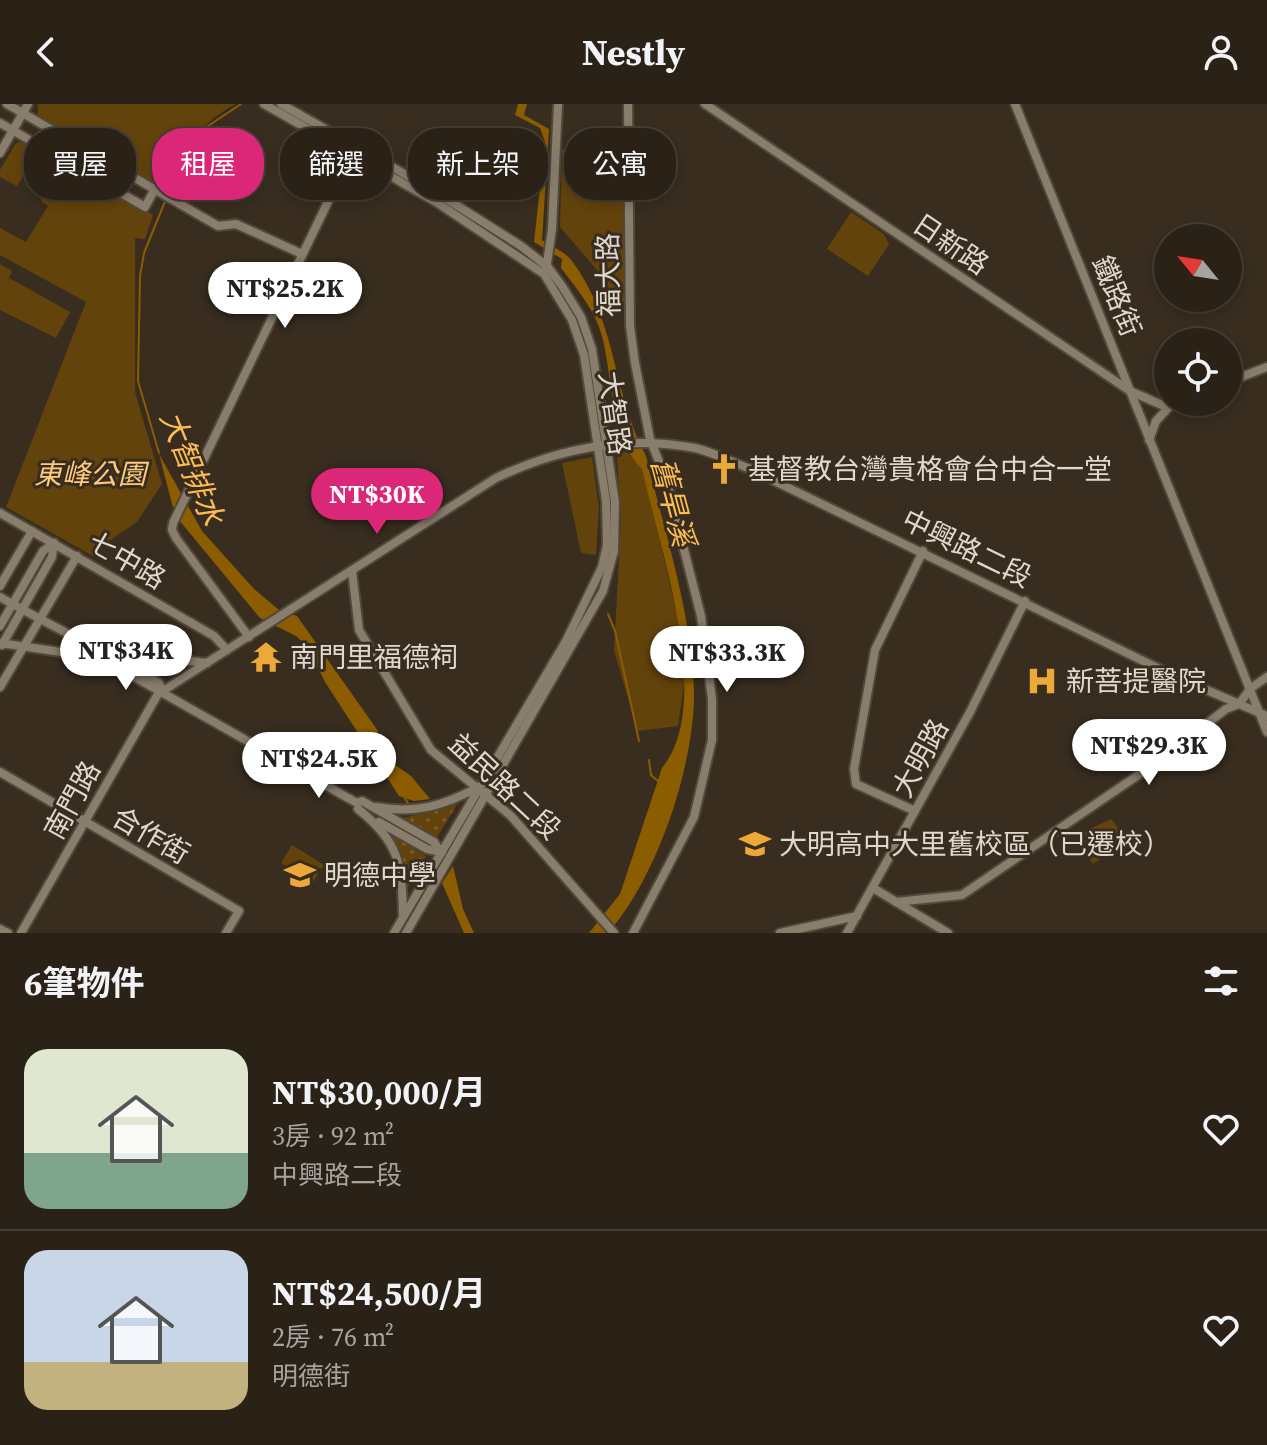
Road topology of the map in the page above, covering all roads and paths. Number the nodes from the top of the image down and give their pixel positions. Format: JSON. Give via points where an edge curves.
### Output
{"nodes":[{"id":1,"x":7,"y":104,"type":"edge"},
{"id":2,"x":28,"y":104,"type":"edge"},
{"id":3,"x":264,"y":104,"type":"edge"},
{"id":4,"x":281,"y":104,"type":"edge"},
{"id":5,"x":558,"y":104,"type":"edge"},
{"id":6,"x":628,"y":104,"type":"edge"},
{"id":7,"x":705,"y":104,"type":"edge"},
{"id":8,"x":1015,"y":104,"type":"edge"},
{"id":9,"x":23,"y":113,"type":"junction"},
{"id":10,"x":0,"y":123,"type":"edge"},
{"id":11,"x":309,"y":128,"type":"edge"},
{"id":12,"x":318,"y":128,"type":"edge"},
{"id":13,"x":13,"y":130,"type":"junction"},
{"id":14,"x":0,"y":153,"type":"edge"},
{"id":15,"x":392,"y":175,"type":"edge"},
{"id":16,"x":152,"y":188,"type":"edge"},
{"id":17,"x":152,"y":198,"type":"edge"},
{"id":18,"x":174,"y":200,"type":"edge"},
{"id":19,"x":329,"y":200,"type":"edge"},
{"id":20,"x":302,"y":254,"type":"junction"},
{"id":21,"x":546,"y":271,"type":"junction"},
{"id":22,"x":1267,"y":367,"type":"edge"},
{"id":23,"x":1242,"y":377,"type":"edge"},
{"id":24,"x":1130,"y":391,"type":"junction"},
{"id":25,"x":1154,"y":403,"type":"edge"},
{"id":26,"x":1162,"y":416,"type":"edge"},
{"id":27,"x":1149,"y":440,"type":"junction"},
{"id":28,"x":652,"y":443,"type":"junction"},
{"id":29,"x":601,"y":445,"type":"junction"},
{"id":30,"x":0,"y":513,"type":"edge"},
{"id":31,"x":32,"y":531,"type":"junction"},
{"id":32,"x":54,"y":543,"type":"junction"},
{"id":33,"x":923,"y":551,"type":"junction"},
{"id":34,"x":77,"y":556,"type":"junction"},
{"id":35,"x":352,"y":571,"type":"junction"},
{"id":36,"x":338,"y":580,"type":"junction"},
{"id":37,"x":0,"y":586,"type":"edge"},
{"id":38,"x":0,"y":597,"type":"edge"},
{"id":39,"x":356,"y":598,"type":"junction"},
{"id":40,"x":1025,"y":601,"type":"junction"},
{"id":41,"x":13,"y":604,"type":"junction"},
{"id":42,"x":22,"y":609,"type":"junction"},
{"id":43,"x":40,"y":620,"type":"junction"},
{"id":44,"x":0,"y":626,"type":"edge"},
{"id":45,"x":252,"y":635,"type":"junction"},
{"id":46,"x":1,"y":645,"type":"edge"},
{"id":47,"x":25,"y":645,"type":"junction"},
{"id":48,"x":227,"y":650,"type":"junction"},
{"id":49,"x":105,"y":651,"type":"junction"},
{"id":50,"x":208,"y":663,"type":"junction"},
{"id":51,"x":1267,"y":677,"type":"edge"},
{"id":52,"x":0,"y":687,"type":"edge"},
{"id":53,"x":1251,"y":688,"type":"junction"},
{"id":54,"x":162,"y":690,"type":"junction"},
{"id":55,"x":1239,"y":704,"type":"junction"},
{"id":56,"x":1262,"y":714,"type":"edge"},
{"id":57,"x":1267,"y":732,"type":"edge"},
{"id":58,"x":0,"y":772,"type":"edge"},
{"id":59,"x":478,"y":788,"type":"junction"},
{"id":60,"x":487,"y":795,"type":"junction"},
{"id":61,"x":358,"y":806,"type":"junction"},
{"id":62,"x":370,"y":806,"type":"junction"},
{"id":63,"x":915,"y":811,"type":"junction"},
{"id":64,"x":85,"y":822,"type":"junction"},
{"id":65,"x":440,"y":851,"type":"junction"},
{"id":66,"x":450,"y":857,"type":"junction"},
{"id":67,"x":873,"y":888,"type":"junction"},
{"id":68,"x":896,"y":902,"type":"junction"},
{"id":69,"x":857,"y":916,"type":"junction"},
{"id":70,"x":403,"y":918,"type":"junction"},
{"id":71,"x":0,"y":929,"type":"edge"},
{"id":72,"x":8,"y":933,"type":"edge"},
{"id":73,"x":21,"y":933,"type":"edge"},
{"id":74,"x":226,"y":933,"type":"edge"},
{"id":75,"x":394,"y":933,"type":"edge"},
{"id":76,"x":406,"y":933,"type":"edge"},
{"id":77,"x":614,"y":933,"type":"edge"},
{"id":78,"x":633,"y":933,"type":"edge"},
{"id":79,"x":780,"y":933,"type":"edge"},
{"id":80,"x":847,"y":933,"type":"edge"},
{"id":81,"x":948,"y":933,"type":"edge"}],
"edges":[{"from":1,"to":9,"type":"street"},
{"from":2,"to":9,"type":"street"},
{"from":3,"to":11,"type":"street","name":"大智路"},
{"from":4,"to":12,"type":"street","name":"大智路"},
{"from":5,"to":21,"type":"street"},
{"from":6,"to":28,"type":"street","name":"福大路","via":[[630,326]]},
{"from":7,"to":24,"type":"street","name":"日新路"},
{"from":8,"to":24,"type":"street","name":"鐵路街"},
{"from":9,"to":13,"type":"street"},
{"from":9,"to":16,"type":"street"},
{"from":10,"to":13,"type":"street"},
{"from":13,"to":14,"type":"street"},
{"from":13,"to":17,"type":"street","via":[[145,207]]},
{"from":15,"to":21,"type":"street","name":"大智路"},
{"from":18,"to":20,"type":"street"},
{"from":19,"to":20,"type":"street"},
{"from":20,"to":45,"type":"street","via":[[173,523],[176,538]]},
{"from":21,"to":29,"type":"street","name":"大智路","via":[[580,337]]},
{"from":22,"to":23,"type":"street"},
{"from":24,"to":25,"type":"street","name":"日新路"},
{"from":24,"to":27,"type":"street","name":"鐵路街"},
{"from":26,"to":27,"type":"street"},
{"from":27,"to":53,"type":"street","name":"鐵路街"},
{"from":28,"to":29,"type":"street","name":"中興路二段"},
{"from":28,"to":33,"type":"street","name":"中興路二段","via":[[699,449],[748,468]]},
{"from":28,"to":78,"type":"street","name":"福大路","via":[[675,510],[710,661],[712,740],[690,827]]},
{"from":29,"to":35,"type":"street","via":[[554,454],[496,478]]},
{"from":29,"to":59,"type":"street","name":"大智路","via":[[607,537],[594,588]]},
{"from":29,"to":60,"type":"street","name":"大智路","via":[[616,527],[607,580]]},
{"from":30,"to":31,"type":"street","name":"七中路"},
{"from":31,"to":32,"type":"street","name":"七中路"},
{"from":31,"to":37,"type":"street"},
{"from":32,"to":34,"type":"street","name":"七中路"},
{"from":32,"to":41,"type":"street","via":[[43,551]]},
{"from":32,"to":42,"type":"street","via":[[52,557]]},
{"from":33,"to":40,"type":"street","name":"中興路二段"},
{"from":33,"to":63,"type":"street","via":[[875,650],[854,769],[856,784]]},
{"from":34,"to":43,"type":"street"},
{"from":34,"to":48,"type":"street","name":"七中路","via":[[214,636]]},
{"from":35,"to":36,"type":"street"},
{"from":35,"to":39,"type":"street","name":"益民路二段"},
{"from":36,"to":39,"type":"street"},
{"from":36,"to":45,"type":"street"},
{"from":38,"to":41,"type":"street"},
{"from":39,"to":59,"type":"street","name":"益民路二段","via":[[359,630],[415,726],[431,750]]},
{"from":40,"to":55,"type":"street","name":"中興路二段"},
{"from":40,"to":63,"type":"street","name":"大明路"},
{"from":41,"to":42,"type":"street"},
{"from":41,"to":44,"type":"street"},
{"from":42,"to":43,"type":"street"},
{"from":42,"to":46,"type":"street"},
{"from":43,"to":47,"type":"street"},
{"from":43,"to":49,"type":"street"},
{"from":45,"to":48,"type":"street"},
{"from":46,"to":47,"type":"street"},
{"from":47,"to":52,"type":"street"},
{"from":47,"to":54,"type":"street","via":[[101,658],[153,690]]},
{"from":48,"to":50,"type":"street"},
{"from":49,"to":50,"type":"street"},
{"from":49,"to":54,"type":"street","via":[[159,683]]},
{"from":50,"to":54,"type":"street"},
{"from":51,"to":53,"type":"street"},
{"from":53,"to":55,"type":"street"},
{"from":53,"to":56,"type":"street","name":"鐵路街"},
{"from":54,"to":61,"type":"street"},
{"from":54,"to":64,"type":"street","name":"南門路"},
{"from":55,"to":56,"type":"street","name":"中興路二段"},
{"from":55,"to":68,"type":"street","via":[[962,895]]},
{"from":56,"to":57,"type":"street","name":"鐵路街"},
{"from":58,"to":64,"type":"street","name":"合作街"},
{"from":59,"to":60,"type":"street","name":"益民路二段"},
{"from":59,"to":62,"type":"street","via":[[434,808]]},
{"from":59,"to":65,"type":"street","name":"大智路"},
{"from":60,"to":66,"type":"street","name":"大智路"},
{"from":60,"to":77,"type":"street","name":"益民路二段"},
{"from":61,"to":62,"type":"street","via":[[362,801]]},
{"from":61,"to":65,"type":"street","via":[[427,849]]},
{"from":61,"to":70,"type":"street","via":[[394,847]]},
{"from":62,"to":65,"type":"street","via":[[434,842]]},
{"from":63,"to":67,"type":"street","name":"大明路"},
{"from":64,"to":73,"type":"street","name":"南門路"},
{"from":64,"to":74,"type":"street","name":"合作街","via":[[239,911]]},
{"from":65,"to":66,"type":"street"},
{"from":65,"to":70,"type":"street","name":"大智路"},
{"from":66,"to":76,"type":"street","name":"大智路"},
{"from":67,"to":68,"type":"street"},
{"from":67,"to":69,"type":"street","name":"大明路"},
{"from":68,"to":81,"type":"street"},
{"from":69,"to":79,"type":"street"},
{"from":69,"to":80,"type":"street","name":"大明路"},
{"from":70,"to":75,"type":"street","name":"大智路"},
{"from":71,"to":72,"type":"street"}]}
